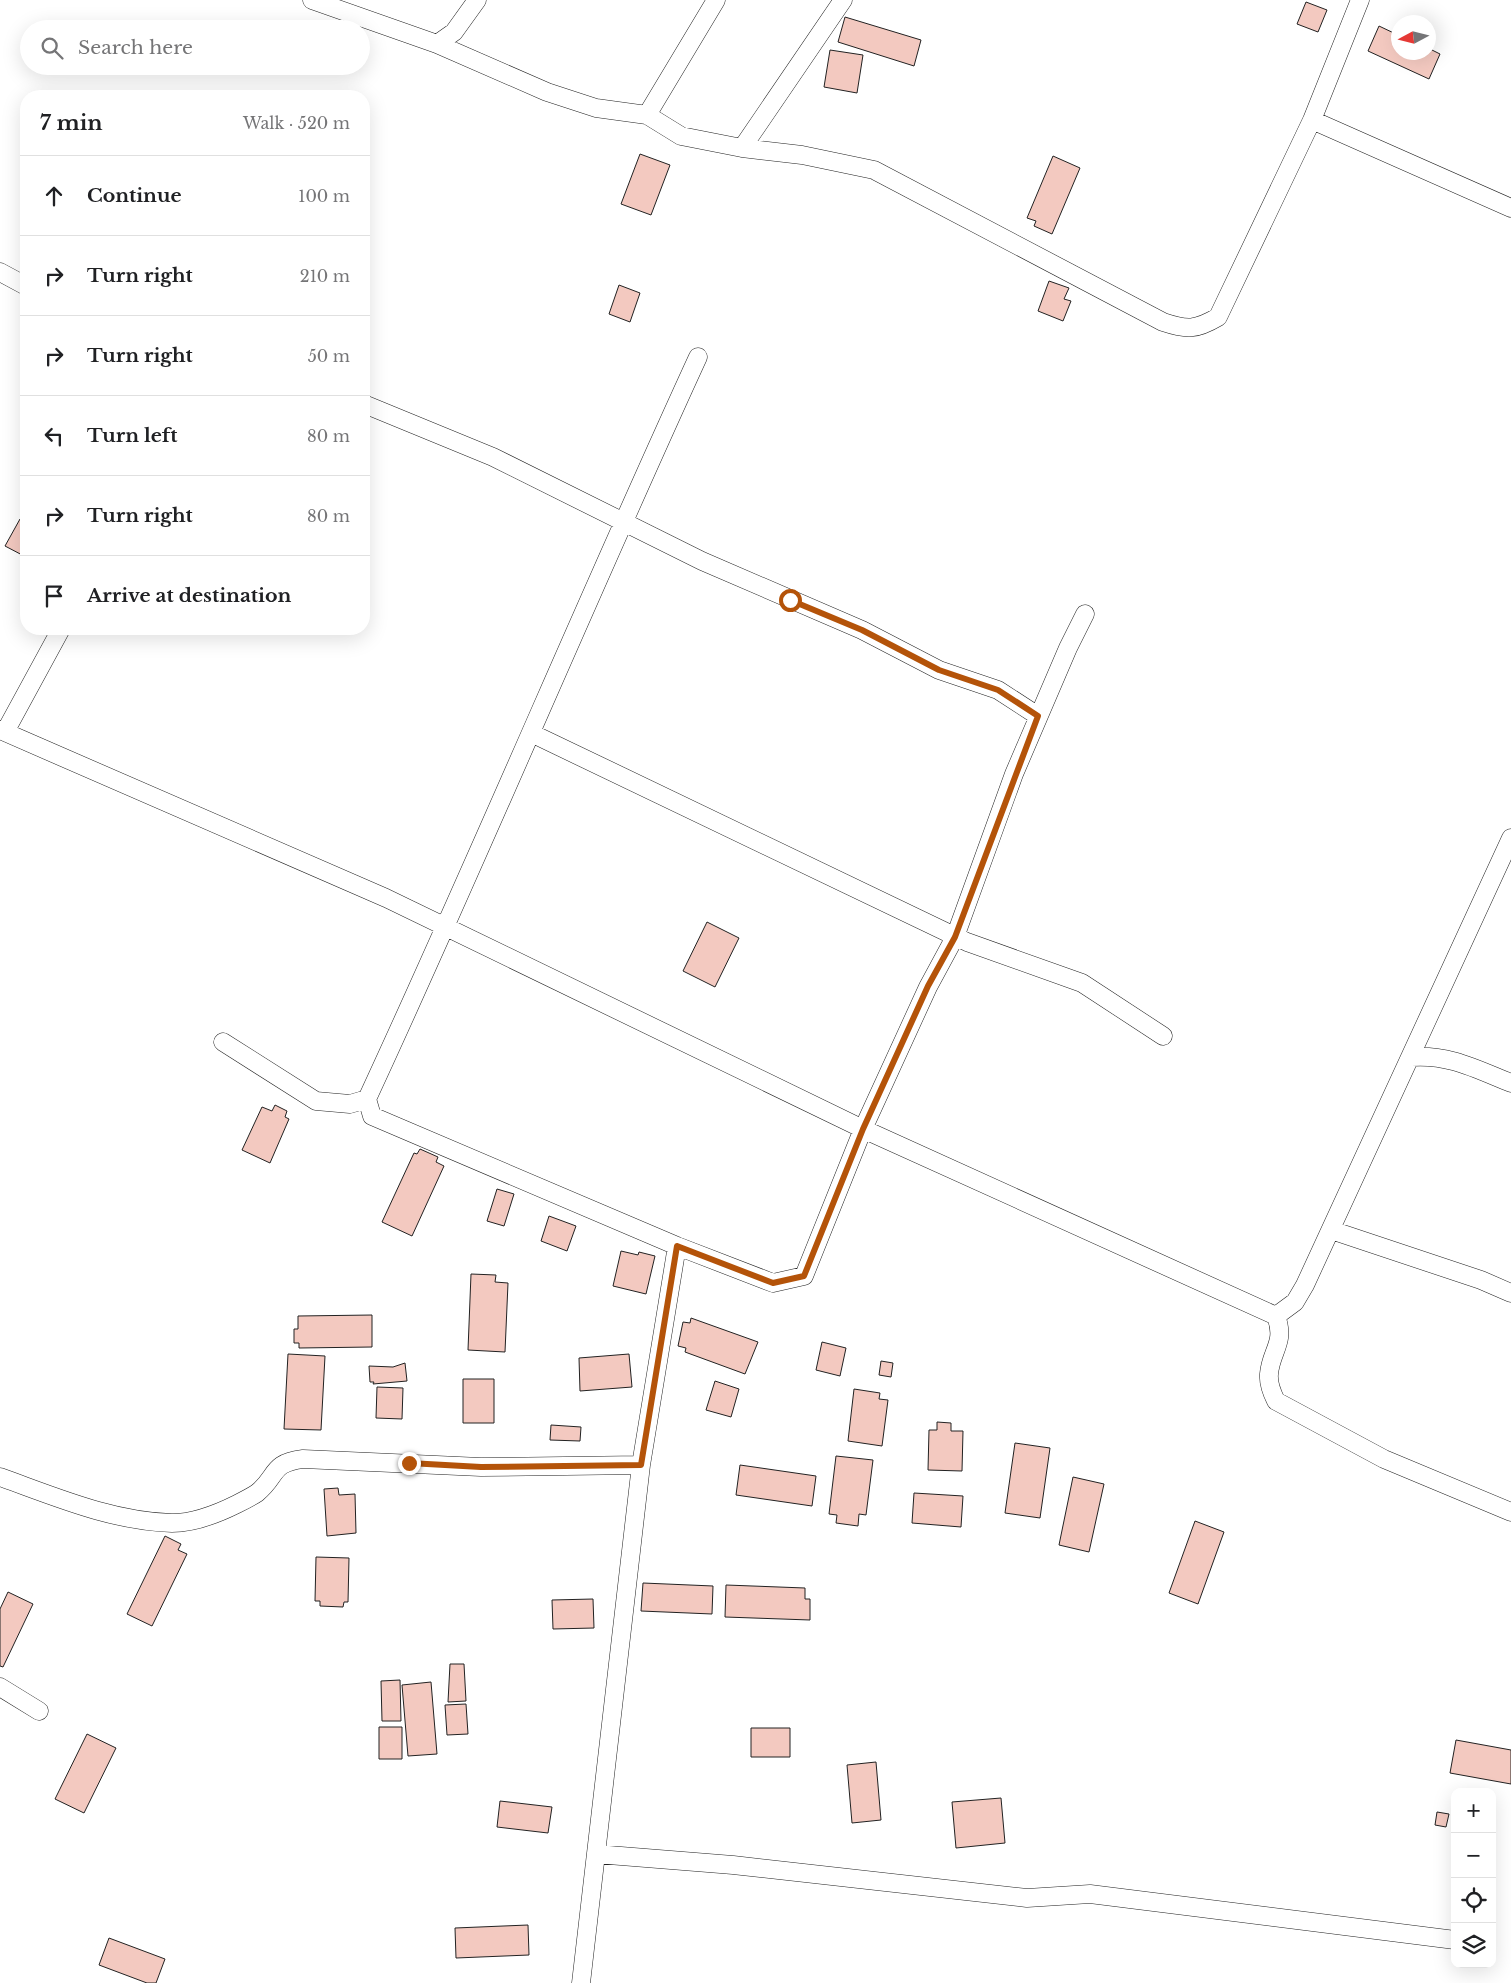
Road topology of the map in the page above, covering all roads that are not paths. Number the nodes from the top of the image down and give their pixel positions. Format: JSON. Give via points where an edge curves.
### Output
{"nodes":[{"id":1,"x":312,"y":0,"type":"edge"},
{"id":2,"x":478,"y":0,"type":"edge"},
{"id":3,"x":716,"y":0,"type":"edge"},
{"id":4,"x":843,"y":0,"type":"edge"},
{"id":5,"x":1360,"y":0,"type":"edge"},
{"id":6,"x":369,"y":20,"type":"edge"},
{"id":7,"x":370,"y":20,"type":"edge"},
{"id":8,"x":437,"y":44,"type":"junction"},
{"id":9,"x":647,"y":115,"type":"junction"},
{"id":10,"x":1312,"y":120,"type":"junction"},
{"id":11,"x":742,"y":148,"type":"junction"},
{"id":12,"x":1511,"y":208,"type":"edge"},
{"id":13,"x":0,"y":272,"type":"edge"},
{"id":14,"x":20,"y":283,"type":"edge"},
{"id":15,"x":698,"y":357,"type":"dead end"},
{"id":16,"x":370,"y":406,"type":"edge"},
{"id":17,"x":623,"y":520,"type":"junction"},
{"id":18,"x":1085,"y":614,"type":"dead end"},
{"id":19,"x":58,"y":635,"type":"edge"},
{"id":20,"x":1038,"y":716,"type":"junction"},
{"id":21,"x":2,"y":731,"type":"edge"},
{"id":22,"x":531,"y":733,"type":"junction"},
{"id":23,"x":1511,"y":838,"type":"edge"},
{"id":24,"x":446,"y":928,"type":"junction"},
{"id":25,"x":955,"y":937,"type":"junction"},
{"id":26,"x":1162,"y":1036,"type":"dead end"},
{"id":27,"x":223,"y":1042,"type":"dead end"},
{"id":28,"x":1411,"y":1057,"type":"junction"},
{"id":29,"x":1511,"y":1082,"type":"edge"},
{"id":30,"x":367,"y":1099,"type":"junction"},
{"id":31,"x":863,"y":1129,"type":"junction"},
{"id":32,"x":1331,"y":1230,"type":"junction"},
{"id":33,"x":677,"y":1246,"type":"junction"},
{"id":34,"x":1511,"y":1293,"type":"edge"},
{"id":35,"x":1276,"y":1316,"type":"junction"},
{"id":36,"x":641,"y":1465,"type":"junction"},
{"id":37,"x":0,"y":1476,"type":"edge"},
{"id":38,"x":1511,"y":1512,"type":"edge"},
{"id":39,"x":0,"y":1687,"type":"edge"},
{"id":40,"x":39,"y":1711,"type":"dead end"},
{"id":41,"x":596,"y":1854,"type":"junction"},
{"id":42,"x":1451,"y":1939,"type":"edge"},
{"id":43,"x":582,"y":1983,"type":"edge"}],
"edges":[{"from":1,"to":6,"type":"street"},
{"from":2,"to":8,"type":"street","via":[[454,32]]},
{"from":3,"to":9,"type":"street"},
{"from":4,"to":11,"type":"street"},
{"from":5,"to":10,"type":"street"},
{"from":7,"to":8,"type":"street"},
{"from":8,"to":9,"type":"street","via":[[547,92],[596,108]]},
{"from":9,"to":11,"type":"street","via":[[681,136]]},
{"from":10,"to":11,"type":"street","via":[[1218,317],[1195,328],[1183,329],[1163,322],[874,170],[802,155]]},
{"from":10,"to":12,"type":"street"},
{"from":13,"to":14,"type":"street"},
{"from":15,"to":17,"type":"street"},
{"from":16,"to":17,"type":"street","via":[[493,457]]},
{"from":17,"to":20,"type":"street","via":[[702,561],[862,630],[939,670],[998,690]]},
{"from":17,"to":22,"type":"street"},
{"from":18,"to":20,"type":"street"},
{"from":19,"to":21,"type":"street"},
{"from":20,"to":25,"type":"street"},
{"from":21,"to":24,"type":"street","via":[[377,894]]},
{"from":22,"to":24,"type":"street"},
{"from":22,"to":25,"type":"street"},
{"from":23,"to":28,"type":"street"},
{"from":24,"to":30,"type":"street"},
{"from":24,"to":31,"type":"street"},
{"from":25,"to":26,"type":"street","via":[[1082,983]]},
{"from":25,"to":31,"type":"street","via":[[928,986]]},
{"from":27,"to":30,"type":"street","via":[[316,1101],[350,1104]]},
{"from":28,"to":29,"type":"street","via":[[1433,1055],[1447,1058]]},
{"from":28,"to":32,"type":"street"},
{"from":30,"to":33,"type":"street","via":[[372,1116]]},
{"from":31,"to":33,"type":"street","via":[[804,1276],[773,1283]]},
{"from":31,"to":35,"type":"street"},
{"from":32,"to":34,"type":"street"},
{"from":32,"to":35,"type":"street","via":[[1305,1285],[1294,1302]]},
{"from":33,"to":36,"type":"street"},
{"from":35,"to":38,"type":"street","via":[[1281,1330],[1280,1342],[1269,1375],[1276,1401],[1384,1459]]},
{"from":36,"to":37,"type":"street","via":[[481,1467],[303,1459],[286,1461],[258,1492],[237,1504],[204,1518],[172,1523],[94,1512]]},
{"from":36,"to":41,"type":"street"},
{"from":39,"to":40,"type":"street"},
{"from":41,"to":42,"type":"street","via":[[733,1865],[1027,1898],[1090,1894]]},
{"from":41,"to":43,"type":"street"}]}
